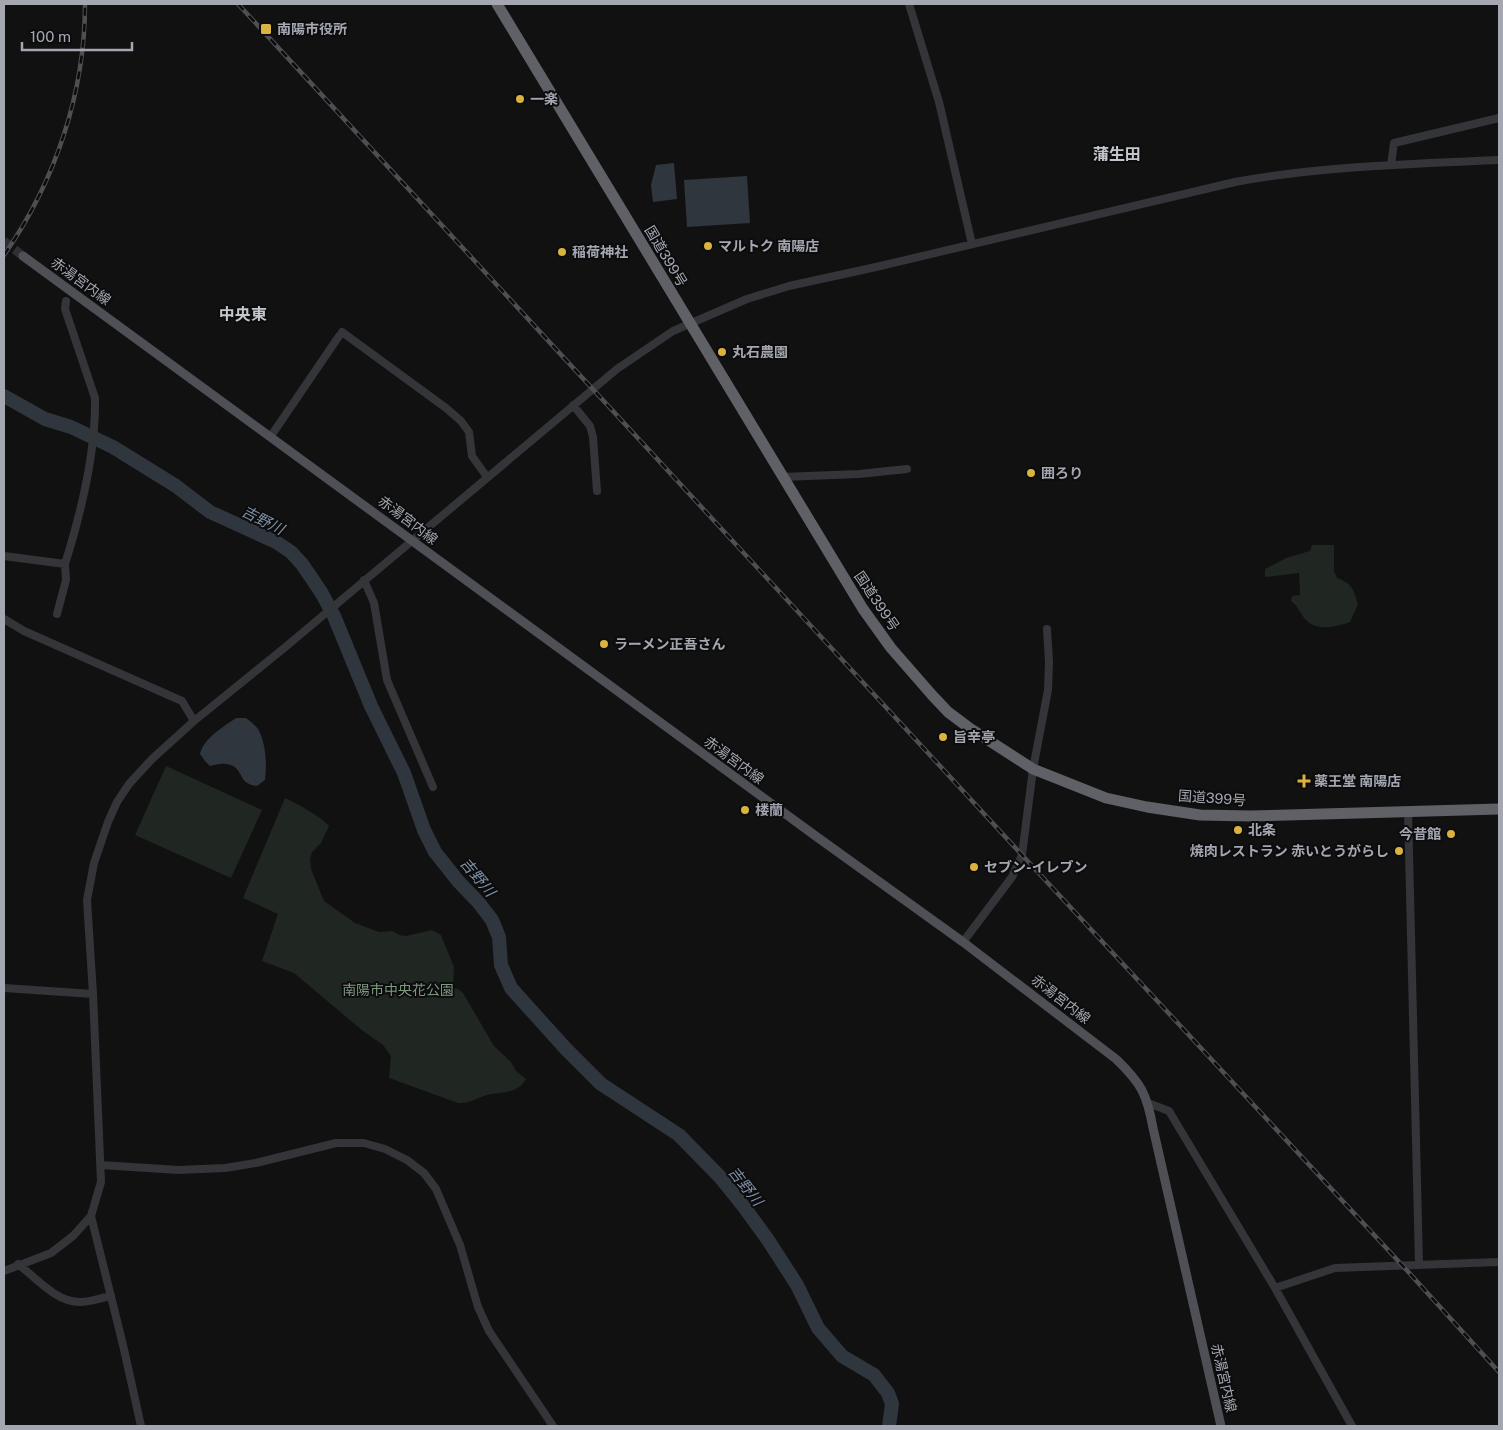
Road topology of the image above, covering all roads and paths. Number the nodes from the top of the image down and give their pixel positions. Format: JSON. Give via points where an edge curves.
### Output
{"nodes":[{"id":1,"x":497,"y":4,"type":"edge"},
{"id":2,"x":908,"y":4,"type":"edge"},
{"id":3,"x":1499,"y":118,"type":"edge"},
{"id":4,"x":1499,"y":160,"type":"edge"},
{"id":5,"x":1391,"y":165,"type":"junction"},
{"id":6,"x":972,"y":244,"type":"junction"},
{"id":7,"x":23,"y":256,"type":"tunnel mouth"},
{"id":8,"x":66,"y":301,"type":"dead end"},
{"id":9,"x":689,"y":323,"type":"junction"},
{"id":10,"x":574,"y":405,"type":"junction"},
{"id":11,"x":271,"y":436,"type":"junction"},
{"id":12,"x":907,"y":470,"type":"dead end"},
{"id":13,"x":487,"y":477,"type":"junction"},
{"id":14,"x":782,"y":477,"type":"junction"},
{"id":15,"x":597,"y":490,"type":"dead end"},
{"id":16,"x":412,"y":540,"type":"junction"},
{"id":17,"x":4,"y":556,"type":"edge"},
{"id":18,"x":65,"y":564,"type":"junction"},
{"id":19,"x":364,"y":580,"type":"junction"},
{"id":20,"x":57,"y":614,"type":"dead end"},
{"id":21,"x":4,"y":619,"type":"edge"},
{"id":22,"x":1047,"y":629,"type":"dead end"},
{"id":23,"x":194,"y":721,"type":"junction"},
{"id":24,"x":1033,"y":769,"type":"junction"},
{"id":25,"x":433,"y":787,"type":"dead end"},
{"id":26,"x":1499,"y":809,"type":"edge"},
{"id":27,"x":1408,"y":811,"type":"junction"},
{"id":28,"x":963,"y":942,"type":"junction"},
{"id":29,"x":4,"y":988,"type":"edge"},
{"id":30,"x":93,"y":994,"type":"junction"},
{"id":31,"x":1148,"y":1103,"type":"junction"},
{"id":32,"x":101,"y":1164,"type":"junction"},
{"id":33,"x":91,"y":1216,"type":"junction"},
{"id":34,"x":1499,"y":1262,"type":"edge"},
{"id":35,"x":18,"y":1264,"type":"junction"},
{"id":36,"x":1419,"y":1264,"type":"junction"},
{"id":37,"x":4,"y":1270,"type":"edge"},
{"id":38,"x":1275,"y":1288,"type":"junction"},
{"id":39,"x":111,"y":1296,"type":"junction"},
{"id":40,"x":141,"y":1426,"type":"edge"},
{"id":41,"x":553,"y":1426,"type":"edge"},
{"id":42,"x":1221,"y":1426,"type":"edge"},
{"id":43,"x":1352,"y":1426,"type":"edge"}],
"edges":[{"from":1,"to":9,"type":"highway","name":"国道399号"},
{"from":2,"to":6,"type":"street","via":[[939,102]]},
{"from":3,"to":5,"type":"street","via":[[1394,143]]},
{"from":4,"to":5,"type":"street"},
{"from":5,"to":6,"type":"street","via":[[1275,175],[1235,182]]},
{"from":6,"to":9,"type":"street","via":[[789,286]]},
{"from":7,"to":11,"type":"main road","name":"赤湯宮内線"},
{"from":8,"to":18,"type":"street","via":[[65,309],[95,398],[95,411],[88,475]]},
{"from":9,"to":10,"type":"street","via":[[644,349]]},
{"from":9,"to":14,"type":"highway","name":"国道399号"},
{"from":10,"to":13,"type":"street"},
{"from":10,"to":15,"type":"street","via":[[590,426],[593,437]]},
{"from":11,"to":13,"type":"street","via":[[341,334],[461,421],[469,432],[472,456]]},
{"from":11,"to":16,"type":"main road","name":"赤湯宮内線"},
{"from":12,"to":14,"type":"street"},
{"from":13,"to":16,"type":"street"},
{"from":14,"to":24,"type":"highway","name":"国道399号","via":[[863,609],[897,654],[948,712]]},
{"from":16,"to":19,"type":"street"},
{"from":16,"to":28,"type":"main road","name":"赤湯宮内線"},
{"from":17,"to":18,"type":"street"},
{"from":18,"to":20,"type":"street","via":[[66,580]]},
{"from":19,"to":23,"type":"street"},
{"from":19,"to":25,"type":"street","via":[[374,603],[387,680]]},
{"from":21,"to":23,"type":"street","via":[[24,631],[182,701]]},
{"from":22,"to":24,"type":"street","via":[[1048,690]]},
{"from":23,"to":30,"type":"street","via":[[129,784],[108,822],[94,863],[87,900]]},
{"from":24,"to":27,"type":"highway","name":"国道399号","via":[[1106,798],[1200,815]]},
{"from":24,"to":28,"type":"street","via":[[1022,855],[1012,877]]},
{"from":26,"to":27,"type":"highway","name":"国道399号"},
{"from":27,"to":36,"type":"street"},
{"from":28,"to":31,"type":"main road","name":"赤湯宮内線","via":[[1116,1059],[1142,1088]]},
{"from":29,"to":30,"type":"street"},
{"from":30,"to":32,"type":"street"},
{"from":31,"to":38,"type":"street","via":[[1168,1111]]},
{"from":31,"to":42,"type":"main road","name":"赤湯宮内線"},
{"from":32,"to":33,"type":"street","via":[[101,1182]]},
{"from":32,"to":41,"type":"street","via":[[178,1170],[224,1168],[336,1143],[364,1143],[385,1148],[407,1160],[424,1173],[436,1189],[460,1245],[478,1307],[489,1331]]},
{"from":33,"to":35,"type":"street","via":[[73,1236],[51,1252]]},
{"from":33,"to":39,"type":"street"},
{"from":34,"to":36,"type":"street"},
{"from":35,"to":37,"type":"street"},
{"from":35,"to":39,"type":"street","via":[[60,1297],[70,1301]]},
{"from":36,"to":38,"type":"street","via":[[1335,1268]]},
{"from":38,"to":43,"type":"street"},
{"from":39,"to":40,"type":"street"}]}
